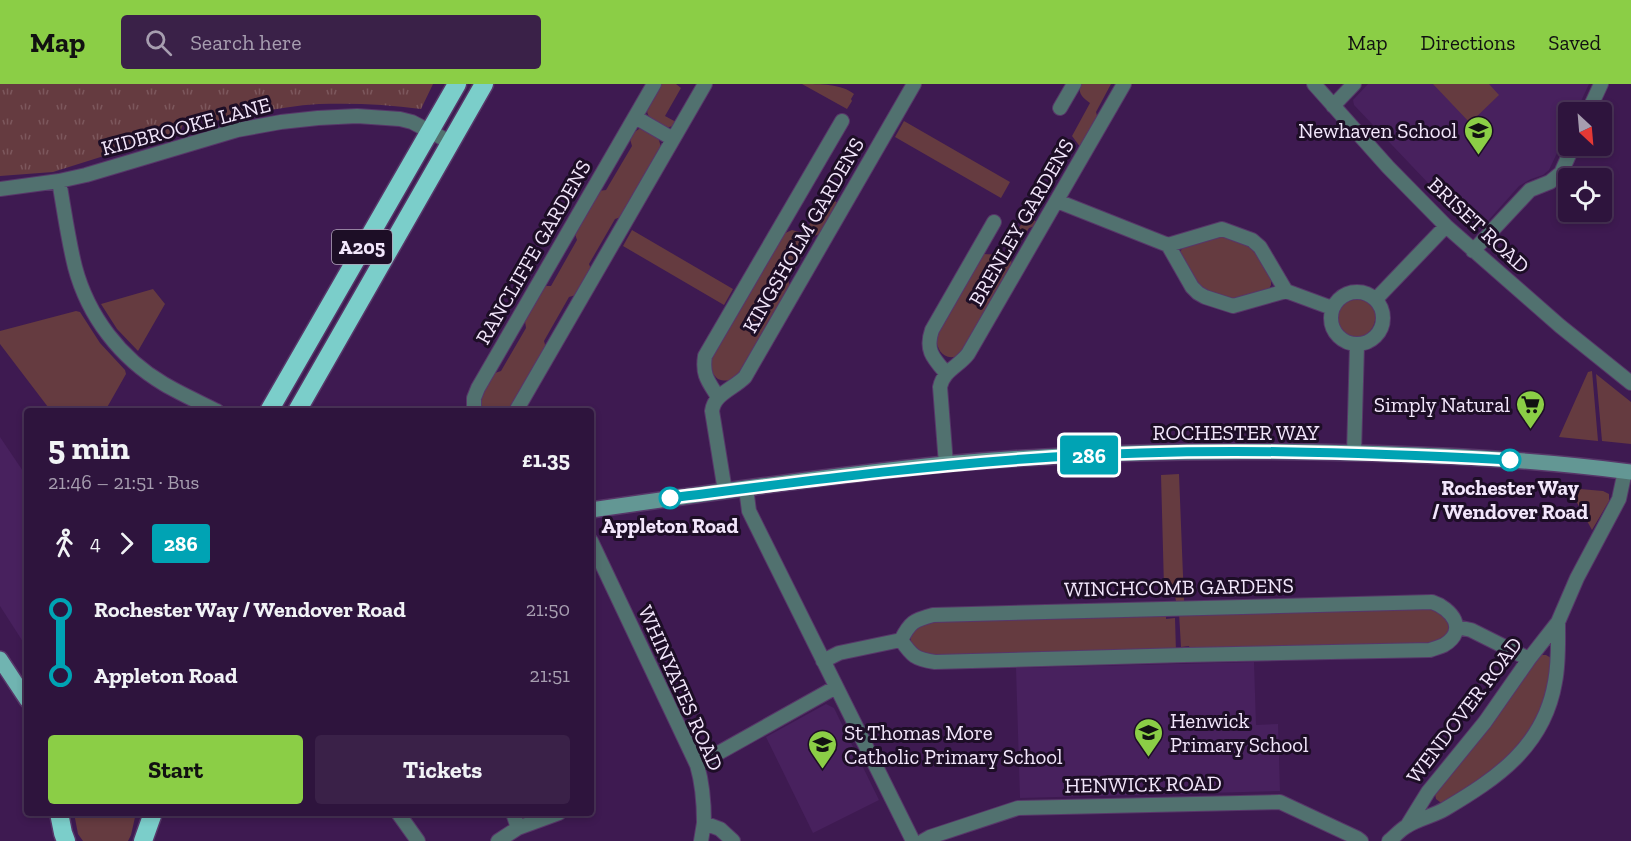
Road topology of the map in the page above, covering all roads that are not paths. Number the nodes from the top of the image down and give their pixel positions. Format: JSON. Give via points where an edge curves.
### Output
{"nodes":[{"id":1,"x":457,"y":84,"type":"edge"},
{"id":2,"x":484,"y":84,"type":"edge"},
{"id":3,"x":654,"y":84,"type":"edge"},
{"id":4,"x":705,"y":84,"type":"edge"},
{"id":5,"x":915,"y":84,"type":"edge"},
{"id":6,"x":1074,"y":84,"type":"edge"},
{"id":7,"x":1124,"y":84,"type":"edge"},
{"id":8,"x":1314,"y":84,"type":"edge"},
{"id":9,"x":1354,"y":84,"type":"edge"},
{"id":10,"x":1601,"y":84,"type":"edge"},
{"id":11,"x":1593,"y":102,"type":"edge"},
{"id":12,"x":1333,"y":106,"type":"junction"},
{"id":13,"x":1060,"y":108,"type":"dead end"},
{"id":14,"x":635,"y":117,"type":"junction"},
{"id":15,"x":842,"y":121,"type":"dead end"},
{"id":16,"x":430,"y":131,"type":"junction"},
{"id":17,"x":673,"y":139,"type":"junction"},
{"id":18,"x":450,"y":142,"type":"junction"},
{"id":19,"x":1569,"y":156,"type":"edge"},
{"id":20,"x":59,"y":181,"type":"junction"},
{"id":21,"x":0,"y":189,"type":"edge"},
{"id":22,"x":1057,"y":201,"type":"junction"},
{"id":23,"x":994,"y":222,"type":"dead end"},
{"id":24,"x":1446,"y":226,"type":"junction"},
{"id":25,"x":1168,"y":245,"type":"junction"},
{"id":26,"x":1473,"y":251,"type":"junction"},
{"id":27,"x":1286,"y":291,"type":"junction"},
{"id":28,"x":1376,"y":299,"type":"junction"},
{"id":29,"x":1332,"y":308,"type":"junction"},
{"id":30,"x":1357,"y":345,"type":"junction"},
{"id":31,"x":946,"y":373,"type":"junction"},
{"id":32,"x":1628,"y":374,"type":"edge"},
{"id":33,"x":718,"y":397,"type":"junction"},
{"id":34,"x":211,"y":408,"type":"edge"},
{"id":35,"x":271,"y":408,"type":"edge"},
{"id":36,"x":299,"y":408,"type":"edge"},
{"id":37,"x":474,"y":408,"type":"edge"},
{"id":38,"x":518,"y":408,"type":"edge"},
{"id":39,"x":1354,"y":453,"type":"junction"},
{"id":40,"x":946,"y":464,"type":"junction"},
{"id":41,"x":1628,"y":472,"type":"edge"},
{"id":42,"x":746,"y":488,"type":"junction"},
{"id":43,"x":725,"y":491,"type":"junction"},
{"id":44,"x":594,"y":510,"type":"edge"},
{"id":45,"x":594,"y":547,"type":"edge"},
{"id":46,"x":1558,"y":622,"type":"junction"},
{"id":47,"x":1456,"y":627,"type":"junction"},
{"id":48,"x":901,"y":640,"type":"junction"},
{"id":49,"x":0,"y":659,"type":"edge"},
{"id":50,"x":1529,"y":659,"type":"junction"},
{"id":51,"x":823,"y":661,"type":"junction"},
{"id":52,"x":836,"y":687,"type":"junction"},
{"id":53,"x":24,"y":695,"type":"edge"},
{"id":54,"x":697,"y":765,"type":"junction"},
{"id":55,"x":60,"y":816,"type":"edge"},
{"id":56,"x":152,"y":816,"type":"edge"},
{"id":57,"x":400,"y":816,"type":"edge"},
{"id":58,"x":514,"y":816,"type":"edge"},
{"id":59,"x":551,"y":816,"type":"edge"},
{"id":60,"x":704,"y":823,"type":"junction"},
{"id":61,"x":1407,"y":826,"type":"junction"},
{"id":62,"x":518,"y":828,"type":"junction"},
{"id":63,"x":66,"y":841,"type":"edge"},
{"id":64,"x":143,"y":841,"type":"edge"},
{"id":65,"x":418,"y":841,"type":"edge"},
{"id":66,"x":498,"y":841,"type":"edge"},
{"id":67,"x":701,"y":841,"type":"edge"},
{"id":68,"x":733,"y":841,"type":"edge"},
{"id":69,"x":913,"y":841,"type":"edge"},
{"id":70,"x":922,"y":841,"type":"edge"},
{"id":71,"x":1361,"y":841,"type":"edge"},
{"id":72,"x":1389,"y":841,"type":"edge"}],
"edges":[{"from":1,"to":16,"type":"highway","number":"A205"},
{"from":2,"to":18,"type":"highway","number":"A205"},
{"from":3,"to":14,"type":"street","name":"RANCLIFFE GARDENS"},
{"from":4,"to":17,"type":"street"},
{"from":5,"to":33,"type":"street","name":"KINGSHOLM GARDENS","via":[[745,377]]},
{"from":6,"to":13,"type":"street","name":"BRENLEY GARDENS"},
{"from":7,"to":22,"type":"street","name":"BRENLEY GARDENS"},
{"from":8,"to":12,"type":"street","name":"BRISET ROAD"},
{"from":9,"to":12,"type":"street"},
{"from":10,"to":11,"type":"street"},
{"from":12,"to":24,"type":"street","name":"BRISET ROAD"},
{"from":14,"to":17,"type":"street"},
{"from":14,"to":37,"type":"street","name":"RANCLIFFE GARDENS","via":[[478,388]]},
{"from":15,"to":33,"type":"street","name":"KINGSHOLM GARDENS","via":[[705,356],[706,379]]},
{"from":16,"to":18,"type":"street","name":"KIDBROOKE LANE"},
{"from":16,"to":20,"type":"street","name":"KIDBROOKE LANE","via":[[412,122],[357,116],[281,122],[216,135]]},
{"from":16,"to":35,"type":"highway","number":"A205"},
{"from":17,"to":38,"type":"street"},
{"from":18,"to":36,"type":"highway","number":"A205"},
{"from":19,"to":26,"type":"street","via":[[1561,173],[1530,190]]},
{"from":20,"to":21,"type":"street","name":"KIDBROOKE LANE"},
{"from":20,"to":34,"type":"street","via":[[75,266],[100,324],[138,367]]},
{"from":22,"to":25,"type":"street"},
{"from":22,"to":31,"type":"street","name":"BRENLEY GARDENS","via":[[968,354]]},
{"from":23,"to":31,"type":"street","name":"BRENLEY GARDENS","via":[[928,340],[929,350]]},
{"from":24,"to":26,"type":"street","name":"BRISET ROAD"},
{"from":24,"to":28,"type":"street"},
{"from":25,"to":27,"type":"street","via":[[1192,286],[1205,297],[1233,306]]},
{"from":25,"to":27,"type":"street","via":[[1222,229],[1244,236],[1257,243]]},
{"from":26,"to":32,"type":"street","name":"BRISET ROAD","via":[[1560,326]]},
{"from":27,"to":29,"type":"street"},
{"from":28,"to":29,"type":"street","via":[[1351,292]]},
{"from":28,"to":30,"type":"street","via":[[1383,324],[1373,339]]},
{"from":29,"to":30,"type":"street","via":[[1330,317],[1335,333]]},
{"from":30,"to":39,"type":"street"},
{"from":31,"to":40,"type":"street","via":[[940,387]]},
{"from":33,"to":43,"type":"street","via":[[712,411]]},
{"from":39,"to":40,"type":"street","name":"ROCHESTER WAY","via":[[1171,452]]},
{"from":39,"to":41,"type":"street","name":"ROCHESTER WAY","via":[[1510,460]]},
{"from":40,"to":42,"type":"street","name":"ROCHESTER WAY"},
{"from":41,"to":46,"type":"street","name":"WENDOVER ROAD","via":[[1619,499]]},
{"from":42,"to":43,"type":"street","name":"ROCHESTER WAY"},
{"from":42,"to":51,"type":"street","via":[[749,511]]},
{"from":43,"to":44,"type":"street","name":"ROCHESTER WAY"},
{"from":45,"to":54,"type":"street","name":"WHINYATES ROAD"},
{"from":46,"to":50,"type":"street","name":"WENDOVER ROAD"},
{"from":46,"to":61,"type":"street","name":"WENDOVER ROAD","via":[[1555,683],[1536,734],[1498,774],[1442,811]]},
{"from":47,"to":48,"type":"street","via":[[1445,645],[1430,650],[979,661],[920,660]]},
{"from":47,"to":48,"type":"street","name":"WINCHCOMB GARDENS","via":[[1443,605],[1431,602],[933,615],[908,626]]},
{"from":47,"to":50,"type":"street","via":[[1471,630]]},
{"from":48,"to":51,"type":"street","via":[[839,653]]},
{"from":49,"to":53,"type":"main road"},
{"from":50,"to":61,"type":"street","name":"WENDOVER ROAD","via":[[1485,722],[1428,792]]},
{"from":51,"to":52,"type":"street"},
{"from":52,"to":54,"type":"street"},
{"from":52,"to":69,"type":"street"},
{"from":54,"to":60,"type":"street","name":"WHINYATES ROAD"},
{"from":55,"to":63,"type":"highway"},
{"from":56,"to":64,"type":"highway"},
{"from":57,"to":65,"type":"street"},
{"from":58,"to":62,"type":"street"},
{"from":59,"to":62,"type":"street"},
{"from":60,"to":67,"type":"street","name":"WHINYATES ROAD"},
{"from":60,"to":68,"type":"street","via":[[720,829]]},
{"from":61,"to":72,"type":"street","name":"WENDOVER ROAD"},
{"from":62,"to":66,"type":"street"},
{"from":70,"to":71,"type":"street","name":"HENWICK ROAD","via":[[1018,808],[1280,802]]}]}
